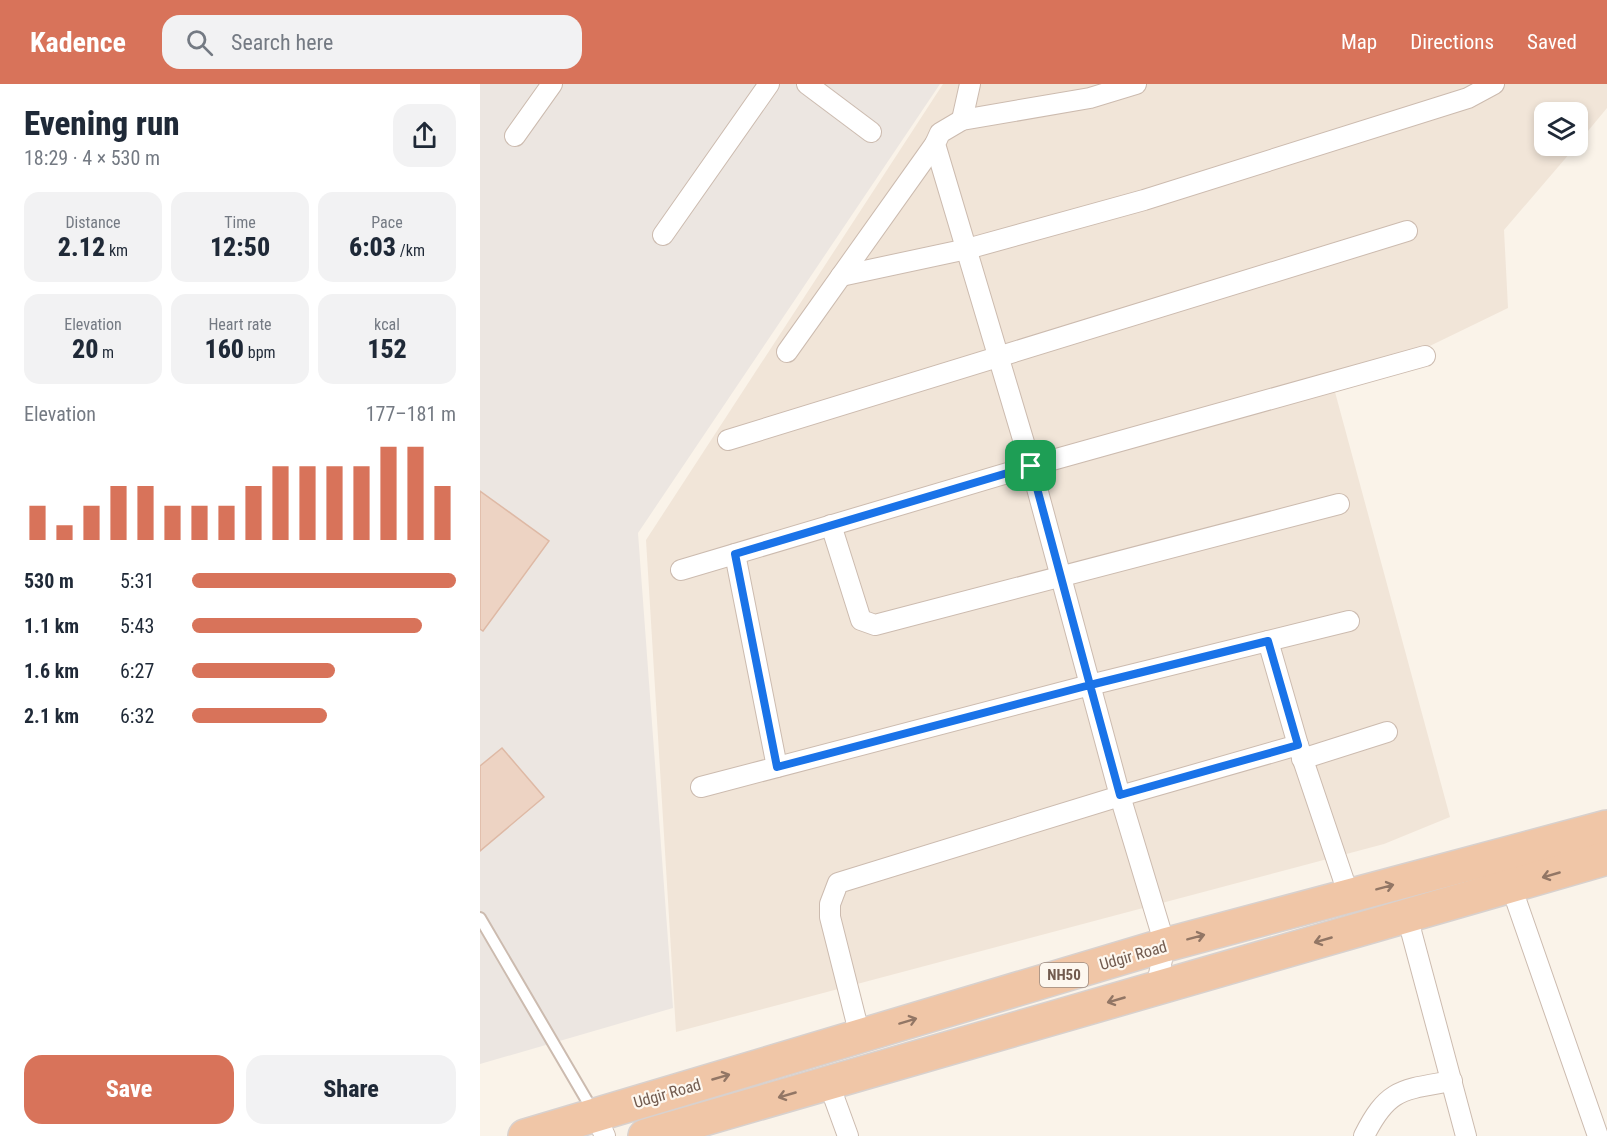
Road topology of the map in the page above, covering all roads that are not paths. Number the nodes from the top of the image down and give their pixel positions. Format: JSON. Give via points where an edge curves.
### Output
{"nodes":[{"id":1,"x":552,"y":84,"type":"edge"},
{"id":2,"x":770,"y":84,"type":"edge"},
{"id":3,"x":807,"y":84,"type":"edge"},
{"id":4,"x":970,"y":84,"type":"edge"},
{"id":5,"x":1136,"y":84,"type":"edge"},
{"id":6,"x":1494,"y":84,"type":"edge"},
{"id":7,"x":962,"y":120,"type":"junction"},
{"id":8,"x":871,"y":132,"type":"dead end"},
{"id":9,"x":515,"y":136,"type":"dead end"},
{"id":10,"x":935,"y":144,"type":"junction"},
{"id":11,"x":1407,"y":231,"type":"dead end"},
{"id":12,"x":663,"y":235,"type":"dead end"},
{"id":13,"x":967,"y":249,"type":"junction"},
{"id":14,"x":841,"y":276,"type":"junction"},
{"id":15,"x":787,"y":352,"type":"dead end"},
{"id":16,"x":1425,"y":356,"type":"dead end"},
{"id":17,"x":998,"y":359,"type":"junction"},
{"id":18,"x":728,"y":440,"type":"dead end"},
{"id":19,"x":1031,"y":466,"type":"junction"},
{"id":20,"x":1339,"y":504,"type":"dead end"},
{"id":21,"x":831,"y":525,"type":"junction"},
{"id":22,"x":735,"y":554,"type":"junction"},
{"id":23,"x":681,"y":570,"type":"dead end"},
{"id":24,"x":1060,"y":576,"type":"junction"},
{"id":25,"x":1349,"y":621,"type":"dead end"},
{"id":26,"x":1268,"y":641,"type":"junction"},
{"id":27,"x":1090,"y":685,"type":"junction"},
{"id":28,"x":1387,"y":732,"type":"dead end"},
{"id":29,"x":1300,"y":752,"type":"junction"},
{"id":30,"x":777,"y":767,"type":"junction"},
{"id":31,"x":701,"y":787,"type":"dead end"},
{"id":32,"x":1120,"y":795,"type":"junction"},
{"id":33,"x":1607,"y":827,"type":"edge"},
{"id":34,"x":1607,"y":858,"type":"edge"},
{"id":35,"x":1511,"y":886,"type":"junction"},
{"id":36,"x":1349,"y":896,"type":"junction"},
{"id":37,"x":1407,"y":916,"type":"junction"},
{"id":38,"x":480,"y":918,"type":"edge"},
{"id":39,"x":1165,"y":945,"type":"junction"},
{"id":40,"x":1156,"y":989,"type":"junction"},
{"id":41,"x":860,"y":1036,"type":"junction"},
{"id":42,"x":1452,"y":1081,"type":"junction"},
{"id":43,"x":829,"y":1084,"type":"junction"},
{"id":44,"x":600,"y":1125,"type":"edge"},
{"id":45,"x":1597,"y":1133,"type":"edge"},
{"id":46,"x":525,"y":1136,"type":"edge"},
{"id":47,"x":645,"y":1136,"type":"edge"},
{"id":48,"x":848,"y":1136,"type":"edge"},
{"id":49,"x":1364,"y":1136,"type":"edge"},
{"id":50,"x":1466,"y":1136,"type":"edge"}],
"edges":[{"from":1,"to":9,"type":"street"},
{"from":2,"to":12,"type":"street"},
{"from":3,"to":8,"type":"street"},
{"from":4,"to":7,"type":"street"},
{"from":5,"to":7,"type":"street","via":[[1090,98]]},
{"from":6,"to":13,"type":"street","via":[[1468,98],[1155,197]]},
{"from":7,"to":10,"type":"street","via":[[940,133]]},
{"from":10,"to":13,"type":"street"},
{"from":10,"to":14,"type":"street"},
{"from":11,"to":17,"type":"street"},
{"from":13,"to":14,"type":"street"},
{"from":13,"to":17,"type":"street"},
{"from":14,"to":15,"type":"street"},
{"from":16,"to":19,"type":"street"},
{"from":17,"to":18,"type":"street"},
{"from":17,"to":19,"type":"street"},
{"from":19,"to":21,"type":"street"},
{"from":19,"to":24,"type":"street"},
{"from":20,"to":24,"type":"street"},
{"from":21,"to":22,"type":"street"},
{"from":21,"to":24,"type":"street","via":[[861,620],[870,625]]},
{"from":22,"to":23,"type":"street"},
{"from":22,"to":30,"type":"street"},
{"from":24,"to":27,"type":"street"},
{"from":25,"to":26,"type":"street"},
{"from":26,"to":27,"type":"street"},
{"from":26,"to":29,"type":"street"},
{"from":27,"to":30,"type":"street"},
{"from":27,"to":32,"type":"street"},
{"from":28,"to":29,"type":"street"},
{"from":29,"to":32,"type":"street"},
{"from":29,"to":36,"type":"street"},
{"from":30,"to":31,"type":"street"},
{"from":32,"to":39,"type":"street"},
{"from":32,"to":41,"type":"street","via":[[838,883],[830,917]]},
{"from":36,"to":33,"type":"highway","name":"Udgir Road","number":"NH50","one_way":true},
{"from":34,"to":35,"type":"highway","number":"NH50","one_way":true},
{"from":35,"to":37,"type":"highway","number":"NH50"},
{"from":35,"to":45,"type":"street"},
{"from":39,"to":36,"type":"highway","name":"Udgir Road","number":"NH50","one_way":true},
{"from":37,"to":40,"type":"highway","number":"NH50","one_way":true},
{"from":37,"to":42,"type":"street"},
{"from":38,"to":44,"type":"lane"},
{"from":39,"to":40,"type":"street"},
{"from":41,"to":39,"type":"highway","name":"Udgir Road","number":"NH50","one_way":true},
{"from":40,"to":43,"type":"highway","number":"NH50","one_way":true},
{"from":44,"to":41,"type":"highway","name":"Udgir Road","number":"NH50","one_way":true},
{"from":42,"to":49,"type":"street","via":[[1406,1090],[1385,1100]]},
{"from":42,"to":50,"type":"street"},
{"from":43,"to":47,"type":"highway","number":"NH50","one_way":true},
{"from":43,"to":48,"type":"street"},
{"from":44,"to":46,"type":"highway","name":"Udgir Road","number":"NH50"}]}
